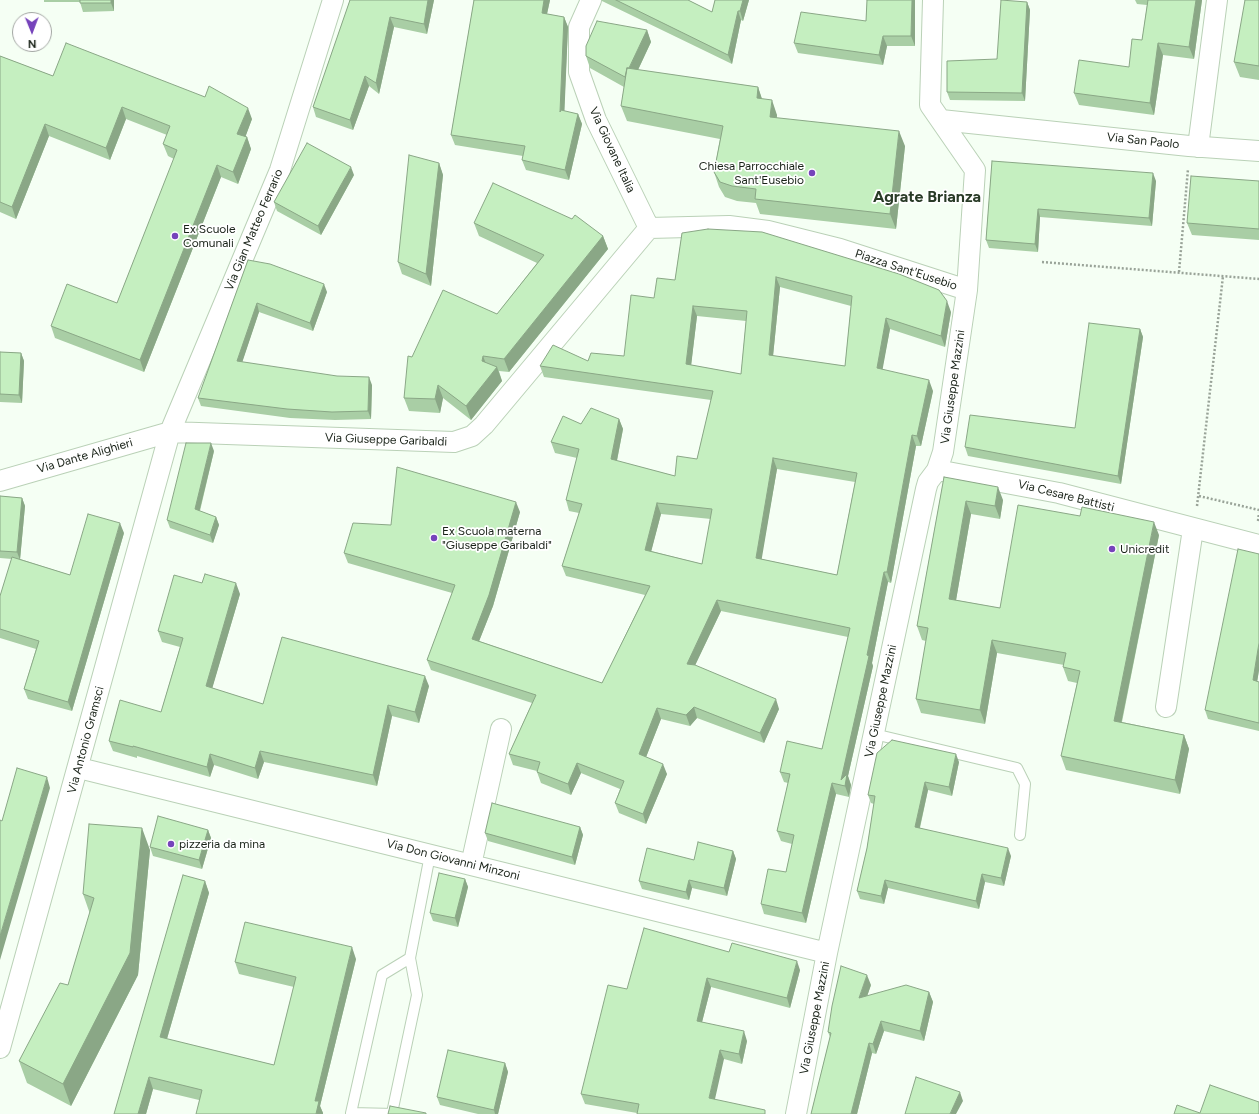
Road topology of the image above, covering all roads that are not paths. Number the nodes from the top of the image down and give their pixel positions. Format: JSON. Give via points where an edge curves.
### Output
{"nodes":[{"id":1,"x":334,"y":0,"type":"edge"},
{"id":2,"x":591,"y":0,"type":"edge"},
{"id":3,"x":933,"y":0,"type":"edge"},
{"id":4,"x":1217,"y":0,"type":"edge"},
{"id":5,"x":936,"y":113,"type":"junction"},
{"id":6,"x":1194,"y":146,"type":"junction"},
{"id":7,"x":1259,"y":151,"type":"edge"},
{"id":8,"x":649,"y":228,"type":"junction"},
{"id":9,"x":967,"y":290,"type":"junction"},
{"id":10,"x":170,"y":432,"type":"junction"},
{"id":11,"x":937,"y":470,"type":"junction"},
{"id":12,"x":0,"y":481,"type":"edge"},
{"id":13,"x":1193,"y":529,"type":"junction"},
{"id":14,"x":1259,"y":545,"type":"edge"},
{"id":15,"x":1166,"y":707,"type":"dead end"},
{"id":16,"x":501,"y":729,"type":"dead end"},
{"id":17,"x":874,"y":734,"type":"junction"},
{"id":18,"x":79,"y":768,"type":"junction"},
{"id":19,"x":1020,"y":835,"type":"dead end"},
{"id":20,"x":430,"y":854,"type":"junction"},
{"id":21,"x":471,"y":865,"type":"junction"},
{"id":22,"x":828,"y":953,"type":"junction"},
{"id":23,"x":410,"y":958,"type":"junction"},
{"id":24,"x":0,"y":1048,"type":"edge"},
{"id":25,"x":392,"y":1114,"type":"edge"},
{"id":26,"x":395,"y":1114,"type":"edge"},
{"id":27,"x":796,"y":1114,"type":"edge"}],
"edges":[{"from":1,"to":10,"type":"street","name":"Via Gian Matteo Ferrario","via":[[280,170]]},
{"from":2,"to":8,"type":"street","name":"Via Giovane Italia","via":[[579,27],[579,72],[596,120]]},
{"from":3,"to":5,"type":"street"},
{"from":4,"to":6,"type":"street"},
{"from":5,"to":6,"type":"street","name":"Via San Paolo"},
{"from":5,"to":9,"type":"street","name":"Piazza Sant'Eusebio","via":[[975,170]]},
{"from":6,"to":7,"type":"street","name":"Via San Paolo"},
{"from":8,"to":9,"type":"street","name":"Piazza Sant'Eusebio","via":[[729,226],[768,231],[840,249]]},
{"from":8,"to":10,"type":"street","name":"Via Giuseppe Garibaldi","via":[[484,425],[472,436],[454,442]]},
{"from":9,"to":11,"type":"street","name":"Via Giuseppe Mazzini","via":[[943,452]]},
{"from":10,"to":12,"type":"street","name":"Via Dante Alighieri"},
{"from":10,"to":18,"type":"street","name":"Via Antonio Gramsci"},
{"from":11,"to":13,"type":"street","name":"Via Cesare Battisti","via":[[1058,493]]},
{"from":11,"to":17,"type":"street","name":"Via Giuseppe Mazzini","via":[[926,489]]},
{"from":13,"to":14,"type":"street","name":"Via Cesare Battisti"},
{"from":13,"to":15,"type":"street"},
{"from":16,"to":21,"type":"street"},
{"from":17,"to":19,"type":"lane","via":[[1016,768],[1025,784]]},
{"from":17,"to":22,"type":"street","name":"Via Giuseppe Mazzini"},
{"from":18,"to":20,"type":"street","name":"Via Don Giovanni Minzoni"},
{"from":18,"to":24,"type":"street","name":"Via Antonio Gramsci"},
{"from":20,"to":21,"type":"street","name":"Via Don Giovanni Minzoni"},
{"from":20,"to":23,"type":"lane"},
{"from":21,"to":22,"type":"street","name":"Via Don Giovanni Minzoni"},
{"from":22,"to":27,"type":"street","name":"Via Giuseppe Mazzini"},
{"from":23,"to":25,"type":"lane","via":[[417,995]]},
{"from":23,"to":25,"type":"lane","via":[[382,975],[351,1113]]},
{"from":25,"to":26,"type":"lane"}]}
